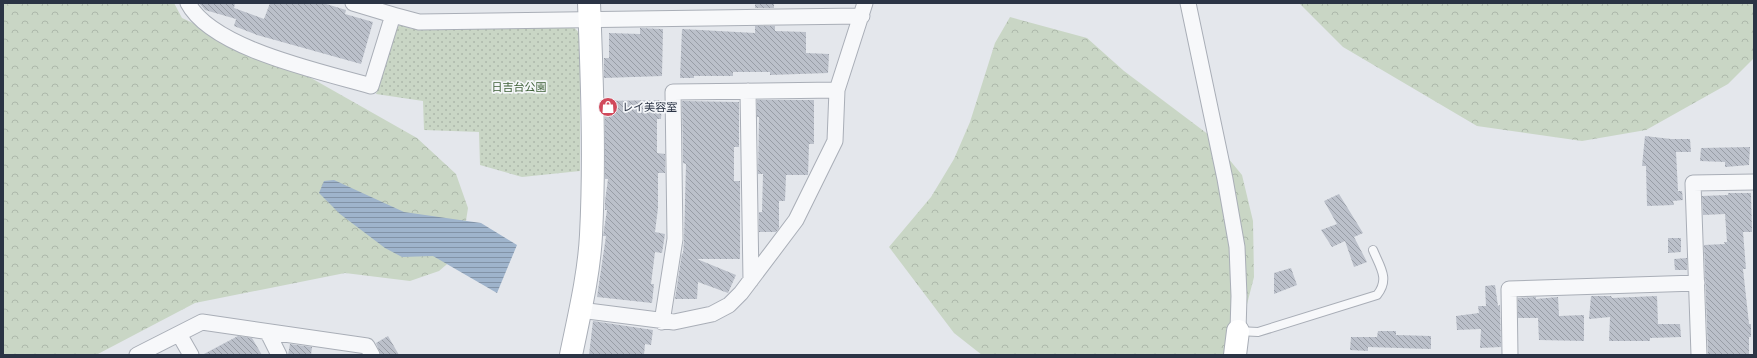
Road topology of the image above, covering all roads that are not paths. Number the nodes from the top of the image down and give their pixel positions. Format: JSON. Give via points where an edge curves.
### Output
{"nodes":[{"id":1,"x":188,"y":3,"type":"edge"},
{"id":2,"x":353,"y":3,"type":"edge"},
{"id":3,"x":1188,"y":3,"type":"edge"},
{"id":4,"x":863,"y":9,"type":"edge"},
{"id":5,"x":589,"y":12,"type":"edge"},
{"id":6,"x":393,"y":15,"type":"junction"},
{"id":7,"x":837,"y":90,"type":"junction"},
{"id":8,"x":748,"y":91,"type":"junction"},
{"id":9,"x":1754,"y":182,"type":"edge"},
{"id":10,"x":1373,"y":250,"type":"dead end"},
{"id":11,"x":751,"y":280,"type":"junction"},
{"id":12,"x":1697,"y":283,"type":"junction"},
{"id":13,"x":580,"y":310,"type":"junction"},
{"id":14,"x":662,"y":322,"type":"junction"},
{"id":15,"x":1238,"y":331,"type":"junction"},
{"id":16,"x":268,"y":333,"type":"junction"},
{"id":17,"x":179,"y":334,"type":"junction"},
{"id":18,"x":137,"y":355,"type":"edge"},
{"id":19,"x":191,"y":355,"type":"edge"},
{"id":20,"x":279,"y":355,"type":"edge"},
{"id":21,"x":372,"y":355,"type":"edge"},
{"id":22,"x":571,"y":355,"type":"edge"},
{"id":23,"x":1235,"y":355,"type":"edge"},
{"id":24,"x":1510,"y":355,"type":"edge"},
{"id":25,"x":1699,"y":355,"type":"edge"}],
"edges":[{"from":1,"to":6,"type":"street","via":[[193,13],[230,39],[271,57],[371,86]]},
{"from":2,"to":6,"type":"street"},
{"from":3,"to":15,"type":"street","via":[[1237,246]]},
{"from":4,"to":5,"type":"street"},
{"from":4,"to":7,"type":"street"},
{"from":5,"to":6,"type":"street","via":[[419,22]]},
{"from":5,"to":13,"type":"street","via":[[591,236]]},
{"from":7,"to":8,"type":"street"},
{"from":7,"to":11,"type":"street","via":[[835,141],[796,220]]},
{"from":8,"to":11,"type":"street"},
{"from":8,"to":14,"type":"street","via":[[673,92],[675,239]]},
{"from":9,"to":12,"type":"street","via":[[1693,183]]},
{"from":10,"to":15,"type":"lane","via":[[1384,276],[1383,288],[1377,295],[1258,332]]},
{"from":11,"to":14,"type":"street","via":[[729,305],[712,314]]},
{"from":12,"to":24,"type":"street","via":[[1509,289]]},
{"from":12,"to":25,"type":"street"},
{"from":13,"to":14,"type":"street"},
{"from":13,"to":22,"type":"street"},
{"from":15,"to":23,"type":"street"},
{"from":16,"to":17,"type":"street","via":[[202,322]]},
{"from":16,"to":20,"type":"street"},
{"from":16,"to":21,"type":"street","via":[[367,346]]},
{"from":17,"to":18,"type":"street"},
{"from":17,"to":19,"type":"street"}]}
